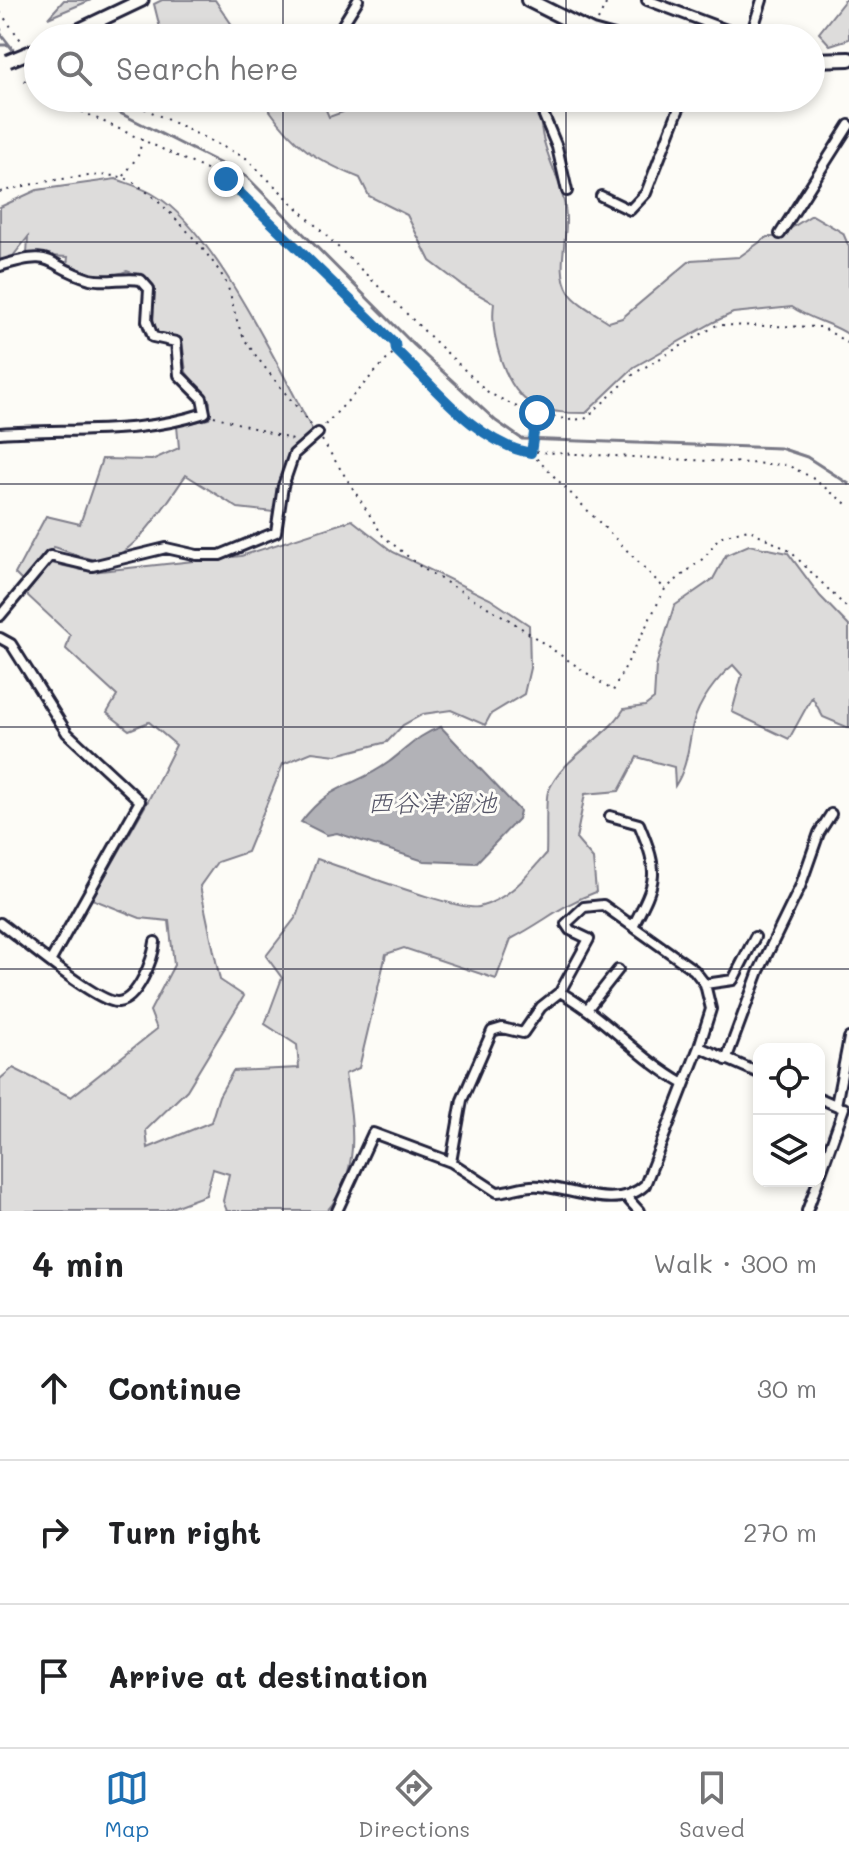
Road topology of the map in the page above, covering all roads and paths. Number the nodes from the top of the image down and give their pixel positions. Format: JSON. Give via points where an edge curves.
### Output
{"nodes":[{"id":1,"x":142,"y":0,"type":"edge"},
{"id":2,"x":358,"y":0,"type":"edge"},
{"id":3,"x":528,"y":0,"type":"edge"},
{"id":4,"x":608,"y":0,"type":"edge"},
{"id":5,"x":647,"y":0,"type":"edge"},
{"id":6,"x":762,"y":0,"type":"edge"},
{"id":7,"x":0,"y":12,"type":"edge"},
{"id":8,"x":91,"y":24,"type":"edge"},
{"id":9,"x":343,"y":24,"type":"edge"},
{"id":10,"x":571,"y":24,"type":"edge"},
{"id":11,"x":596,"y":24,"type":"edge"},
{"id":12,"x":711,"y":24,"type":"edge"},
{"id":13,"x":754,"y":24,"type":"edge"},
{"id":14,"x":0,"y":30,"type":"edge"},
{"id":15,"x":24,"y":54,"type":"edge"},
{"id":16,"x":849,"y":59,"type":"edge"},
{"id":17,"x":825,"y":60,"type":"edge"},
{"id":18,"x":4,"y":62,"type":"edge"},
{"id":19,"x":83,"y":112,"type":"edge"},
{"id":20,"x":152,"y":112,"type":"edge"},
{"id":21,"x":542,"y":112,"type":"edge"},
{"id":22,"x":678,"y":112,"type":"edge"},
{"id":23,"x":849,"y":125,"type":"edge"},
{"id":24,"x":142,"y":139,"type":"junction"},
{"id":25,"x":123,"y":177,"type":"junction"},
{"id":26,"x":567,"y":191,"type":"dead end"},
{"id":27,"x":0,"y":192,"type":"edge"},
{"id":28,"x":601,"y":196,"type":"dead end"},
{"id":29,"x":780,"y":234,"type":"dead end"},
{"id":30,"x":0,"y":266,"type":"edge"},
{"id":31,"x":849,"y":344,"type":"edge"},
{"id":32,"x":396,"y":350,"type":"junction"},
{"id":33,"x":205,"y":413,"type":"junction"},
{"id":34,"x":537,"y":413,"type":"junction"},
{"id":35,"x":0,"y":433,"type":"edge"},
{"id":36,"x":318,"y":433,"type":"junction"},
{"id":37,"x":531,"y":451,"type":"junction"},
{"id":38,"x":849,"y":506,"type":"edge"},
{"id":39,"x":665,"y":589,"type":"junction"},
{"id":40,"x":849,"y":610,"type":"edge"},
{"id":41,"x":0,"y":616,"type":"edge"},
{"id":42,"x":0,"y":638,"type":"edge"},
{"id":43,"x":831,"y":814,"type":"dead end"},
{"id":44,"x":610,"y":816,"type":"dead end"},
{"id":45,"x":0,"y":923,"type":"edge"},
{"id":46,"x":633,"y":926,"type":"junction"},
{"id":47,"x":755,"y":937,"type":"dead end"},
{"id":48,"x":155,"y":942,"type":"dead end"},
{"id":49,"x":50,"y":962,"type":"junction"},
{"id":50,"x":618,"y":970,"type":"dead end"},
{"id":51,"x":705,"y":984,"type":"junction"},
{"id":52,"x":560,"y":992,"type":"junction"},
{"id":53,"x":588,"y":1008,"type":"junction"},
{"id":54,"x":849,"y":1038,"type":"edge"},
{"id":55,"x":699,"y":1047,"type":"junction"},
{"id":56,"x":726,"y":1060,"type":"junction"},
{"id":57,"x":753,"y":1071,"type":"edge"},
{"id":58,"x":684,"y":1084,"type":"junction"},
{"id":59,"x":843,"y":1107,"type":"edge"},
{"id":60,"x":825,"y":1159,"type":"edge"},
{"id":61,"x":451,"y":1162,"type":"junction"},
{"id":62,"x":815,"y":1187,"type":"edge"},
{"id":63,"x":629,"y":1200,"type":"junction"},
{"id":64,"x":337,"y":1211,"type":"edge"},
{"id":65,"x":639,"y":1211,"type":"edge"},
{"id":66,"x":807,"y":1211,"type":"edge"}],
"edges":[{"from":1,"to":8,"type":"street"},
{"from":2,"to":9,"type":"street"},
{"from":3,"to":10,"type":"main road"},
{"from":4,"to":11,"type":"path"},
{"from":5,"to":12,"type":"street"},
{"from":6,"to":13,"type":"street"},
{"from":7,"to":14,"type":"path","via":[[8,26]]},
{"from":15,"to":18,"type":"street","bridge":true},
{"from":16,"to":17,"type":"main road"},
{"from":19,"to":24,"type":"path"},
{"from":20,"to":34,"type":"path","via":[[246,158],[489,393]]},
{"from":21,"to":26,"type":"street"},
{"from":22,"to":28,"type":"street","via":[[646,193],[630,210]]},
{"from":23,"to":29,"type":"street"},
{"from":24,"to":25,"type":"path","via":[[139,154]]},
{"from":24,"to":32,"type":"path","via":[[240,189],[395,343]]},
{"from":25,"to":27,"type":"path","via":[[38,181]]},
{"from":25,"to":36,"type":"path","via":[[189,230],[226,284],[232,316],[247,343]]},
{"from":30,"to":33,"type":"street","via":[[29,257],[49,258],[93,280],[141,280],[149,289],[147,321],[153,337],[176,342],[179,375],[202,398]]},
{"from":31,"to":34,"type":"path","via":[[822,327],[717,325],[635,373],[585,419]]},
{"from":32,"to":36,"type":"path"},
{"from":32,"to":37,"type":"path","via":[[472,423],[500,442]]},
{"from":33,"to":35,"type":"street","via":[[119,431]]},
{"from":33,"to":36,"type":"path","via":[[294,441]]},
{"from":34,"to":37,"type":"path"},
{"from":36,"to":39,"type":"path","via":[[383,536],[422,568],[613,691]]},
{"from":36,"to":41,"type":"street","via":[[294,454],[276,532],[220,555],[166,548],[92,566],[50,556]]},
{"from":37,"to":38,"type":"path","via":[[787,465]]},
{"from":37,"to":39,"type":"path"},
{"from":39,"to":40,"type":"path","via":[[705,557],[719,537],[748,529],[790,551]]},
{"from":42,"to":49,"type":"street","via":[[11,644],[67,733],[140,801]]},
{"from":43,"to":56,"type":"street","via":[[759,971]]},
{"from":44,"to":46,"type":"street","via":[[639,824],[655,874]]},
{"from":45,"to":49,"type":"street"},
{"from":46,"to":51,"type":"street","via":[[694,970]]},
{"from":46,"to":52,"type":"street","via":[[603,905],[584,907],[566,924],[589,939]]},
{"from":47,"to":51,"type":"street","via":[[733,980]]},
{"from":48,"to":49,"type":"street","via":[[132,995],[120,1003]]},
{"from":50,"to":53,"type":"street"},
{"from":51,"to":55,"type":"street","via":[[711,1009]]},
{"from":52,"to":53,"type":"street"},
{"from":52,"to":61,"type":"street","via":[[541,1007],[523,1033],[492,1031],[462,1100]]},
{"from":53,"to":58,"type":"street","via":[[653,1067]]},
{"from":54,"to":59,"type":"street"},
{"from":55,"to":56,"type":"street"},
{"from":55,"to":58,"type":"street"},
{"from":56,"to":57,"type":"street"},
{"from":58,"to":63,"type":"street","via":[[645,1185]]},
{"from":59,"to":60,"type":"street"},
{"from":61,"to":63,"type":"street","via":[[497,1192],[536,1185],[617,1204]]},
{"from":61,"to":64,"type":"street","via":[[373,1133]]},
{"from":62,"to":66,"type":"street"},
{"from":63,"to":65,"type":"street"}]}
